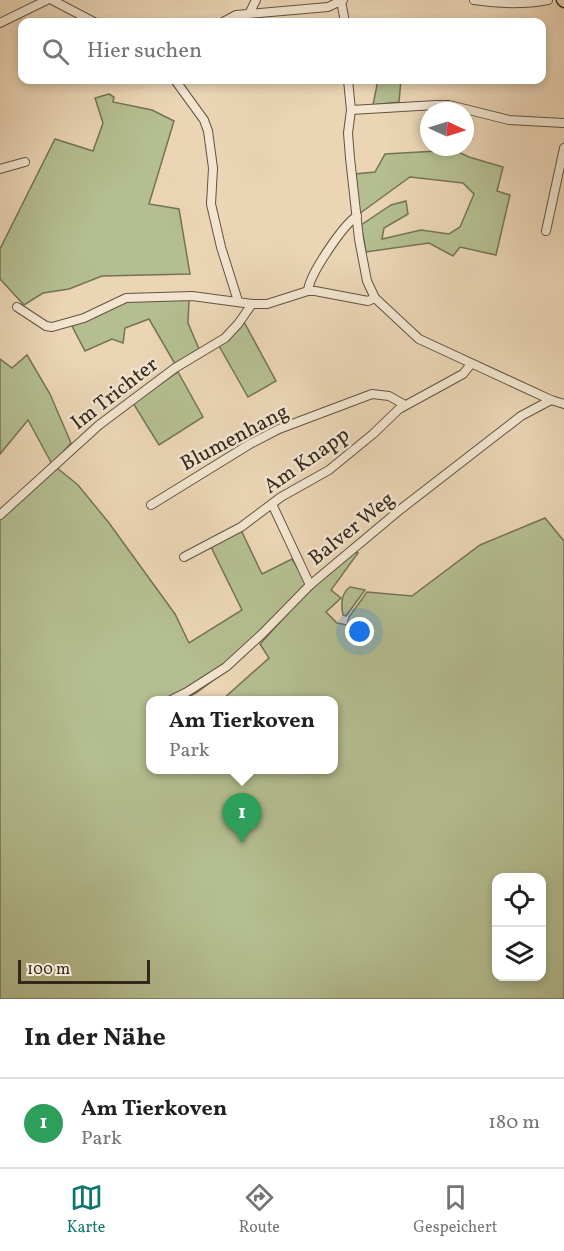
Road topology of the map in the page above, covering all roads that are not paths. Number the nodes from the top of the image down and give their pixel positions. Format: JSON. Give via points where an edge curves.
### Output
{"nodes":[{"id":1,"x":47,"y":0,"type":"edge"},
{"id":2,"x":52,"y":0,"type":"edge"},
{"id":3,"x":256,"y":0,"type":"edge"},
{"id":4,"x":474,"y":0,"type":"edge"},
{"id":5,"x":548,"y":0,"type":"edge"},
{"id":6,"x":342,"y":1,"type":"edge"},
{"id":7,"x":250,"y":12,"type":"junction"},
{"id":8,"x":86,"y":18,"type":"edge"},
{"id":9,"x":230,"y":18,"type":"edge"},
{"id":10,"x":344,"y":18,"type":"edge"},
{"id":11,"x":0,"y":23,"type":"edge"},
{"id":12,"x":178,"y":84,"type":"edge"},
{"id":13,"x":348,"y":84,"type":"edge"},
{"id":14,"x":351,"y":110,"type":"junction"},
{"id":15,"x":564,"y":123,"type":"edge"},
{"id":16,"x":564,"y":148,"type":"edge"},
{"id":17,"x":25,"y":162,"type":"dead end"},
{"id":18,"x":0,"y":169,"type":"edge"},
{"id":19,"x":357,"y":216,"type":"junction"},
{"id":20,"x":546,"y":231,"type":"dead end"},
{"id":21,"x":308,"y":291,"type":"junction"},
{"id":22,"x":375,"y":298,"type":"junction"},
{"id":23,"x":238,"y":301,"type":"junction"},
{"id":24,"x":252,"y":304,"type":"junction"},
{"id":25,"x":17,"y":307,"type":"dead end"},
{"id":26,"x":471,"y":364,"type":"junction"},
{"id":27,"x":551,"y":400,"type":"junction"},
{"id":28,"x":564,"y":404,"type":"edge"},
{"id":29,"x":405,"y":405,"type":"junction"},
{"id":30,"x":272,"y":504,"type":"junction"},
{"id":31,"x":151,"y":505,"type":"dead end"},
{"id":32,"x":0,"y":515,"type":"edge"},
{"id":33,"x":184,"y":557,"type":"dead end"},
{"id":34,"x":310,"y":585,"type":"junction"},
{"id":35,"x":180,"y":696,"type":"edge"}],
"edges":[{"from":1,"to":11,"type":"street"},
{"from":2,"to":8,"type":"street"},
{"from":3,"to":7,"type":"street"},
{"from":4,"to":5,"type":"street","via":[[521,5]]},
{"from":6,"to":7,"type":"street","via":[[328,7]]},
{"from":6,"to":10,"type":"street"},
{"from":7,"to":9,"type":"street"},
{"from":12,"to":23,"type":"street","via":[[208,131],[213,168],[211,204]]},
{"from":13,"to":14,"type":"street"},
{"from":14,"to":15,"type":"street","via":[[443,105],[508,120]]},
{"from":14,"to":19,"type":"street","via":[[348,133]]},
{"from":16,"to":20,"type":"street"},
{"from":17,"to":18,"type":"street"},
{"from":19,"to":21,"type":"street","via":[[349,221],[320,265]]},
{"from":19,"to":22,"type":"street","via":[[367,281]]},
{"from":21,"to":22,"type":"street","via":[[368,301]]},
{"from":21,"to":24,"type":"street","via":[[267,304]]},
{"from":22,"to":26,"type":"street","via":[[419,339]]},
{"from":23,"to":24,"type":"street"},
{"from":23,"to":25,"type":"street","via":[[126,298],[52,327]]},
{"from":24,"to":32,"type":"street","name":"Im Trichter","via":[[225,338],[99,424]]},
{"from":26,"to":27,"type":"street"},
{"from":26,"to":29,"type":"street","name":"Am Knapp","via":[[463,374]]},
{"from":27,"to":28,"type":"street"},
{"from":27,"to":34,"type":"street","name":"Balver Weg","via":[[521,416]]},
{"from":29,"to":30,"type":"street","name":"Am Knapp","via":[[333,468]]},
{"from":29,"to":31,"type":"street","name":"Blumenhang","via":[[389,396],[372,394],[279,429]]},
{"from":30,"to":33,"type":"street","name":"Am Knapp","via":[[241,527]]},
{"from":30,"to":34,"type":"street"},
{"from":34,"to":35,"type":"street","name":"Balver Weg","via":[[226,666]]}]}
